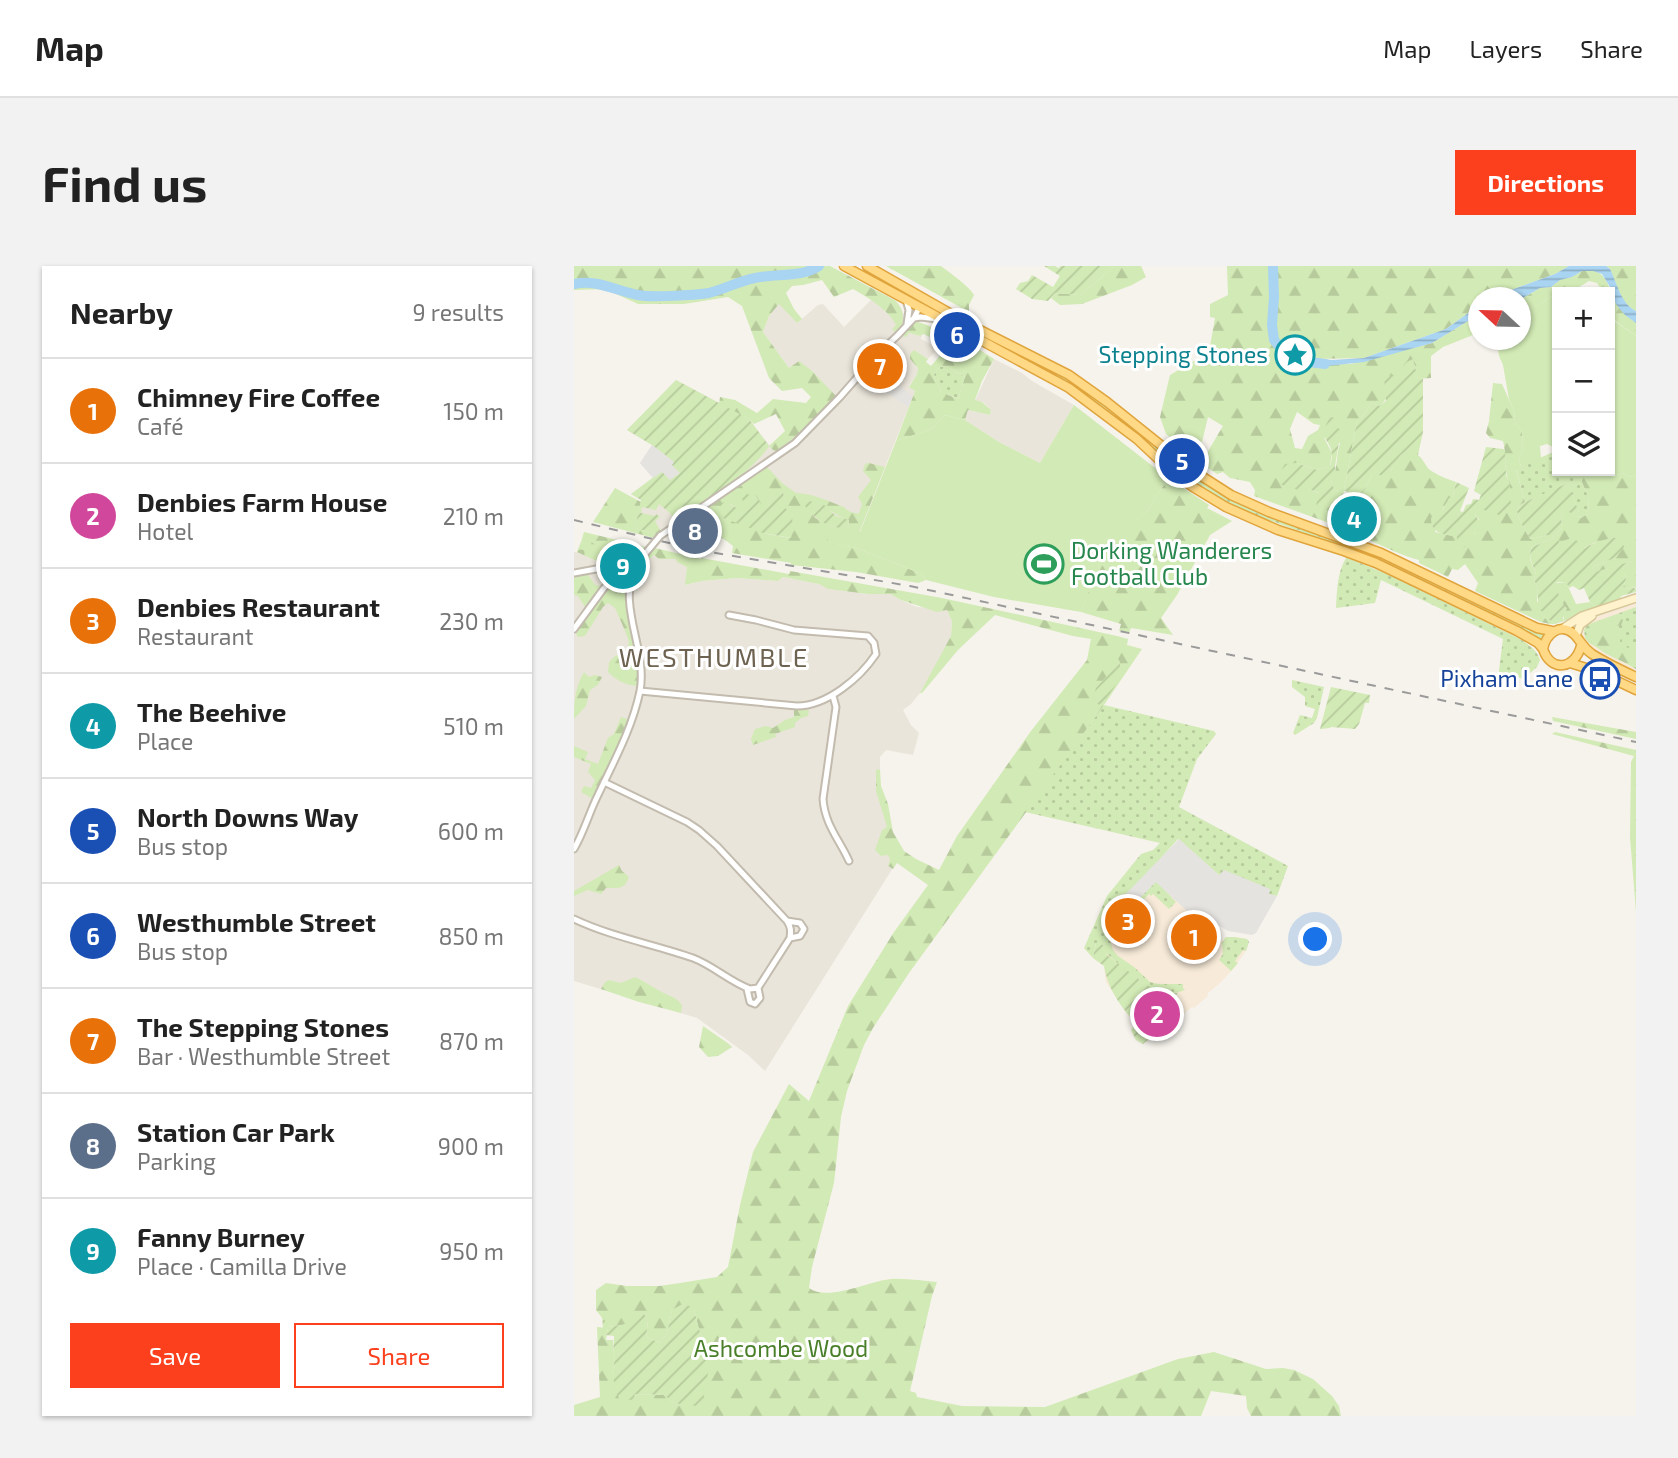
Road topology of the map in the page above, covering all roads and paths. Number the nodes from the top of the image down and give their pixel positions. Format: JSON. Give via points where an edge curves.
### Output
{"nodes":[{"id":1,"x":844,"y":266,"type":"edge"},
{"id":2,"x":867,"y":266,"type":"edge"},
{"id":3,"x":916,"y":293,"type":"junction"},
{"id":4,"x":906,"y":300,"type":"junction"},
{"id":5,"x":920,"y":308,"type":"junction"},
{"id":6,"x":914,"y":318,"type":"junction"},
{"id":7,"x":940,"y":319,"type":"junction"},
{"id":8,"x":906,"y":327,"type":"junction"},
{"id":9,"x":641,"y":558,"type":"junction"},
{"id":10,"x":574,"y":573,"type":"edge"},
{"id":11,"x":1636,"y":598,"type":"edge"},
{"id":12,"x":1601,"y":611,"type":"junction"},
{"id":13,"x":729,"y":615,"type":"dead end"},
{"id":14,"x":574,"y":629,"type":"edge"},
{"id":15,"x":1562,"y":629,"type":"junction"},
{"id":16,"x":1552,"y":631,"type":"junction"},
{"id":17,"x":1576,"y":636,"type":"junction"},
{"id":18,"x":1581,"y":646,"type":"junction"},
{"id":19,"x":1543,"y":649,"type":"junction"},
{"id":20,"x":1570,"y":663,"type":"junction"},
{"id":21,"x":1636,"y":677,"type":"edge"},
{"id":22,"x":1636,"y":690,"type":"edge"},
{"id":23,"x":640,"y":691,"type":"junction"},
{"id":24,"x":833,"y":696,"type":"junction"},
{"id":25,"x":604,"y":782,"type":"junction"},
{"id":26,"x":574,"y":849,"type":"edge"},
{"id":27,"x":849,"y":861,"type":"dead end"},
{"id":28,"x":574,"y":919,"type":"edge"},
{"id":29,"x":787,"y":921,"type":"junction"},
{"id":30,"x":790,"y":938,"type":"junction"},
{"id":31,"x":758,"y":988,"type":"junction"},
{"id":32,"x":747,"y":989,"type":"junction"}],
"edges":[{"from":1,"to":4,"type":"highway"},
{"from":2,"to":3,"type":"highway"},
{"from":3,"to":5,"type":"street"},
{"from":3,"to":16,"type":"highway","via":[[1085,385],[1192,470],[1231,495],[1381,553]]},
{"from":4,"to":5,"type":"highway"},
{"from":4,"to":8,"type":"street"},
{"from":5,"to":6,"type":"street"},
{"from":5,"to":7,"type":"highway"},
{"from":6,"to":7,"type":"street"},
{"from":6,"to":8,"type":"street"},
{"from":7,"to":19,"type":"highway","via":[[1069,388],[1170,470],[1226,508],[1376,563],[1524,635]]},
{"from":8,"to":9,"type":"street","bridge":true,"via":[[794,443],[660,536]]},
{"from":9,"to":10,"type":"street"},
{"from":9,"to":14,"type":"street","via":[[604,588]]},
{"from":9,"to":23,"type":"street","via":[[629,594]]},
{"from":11,"to":12,"type":"main road"},
{"from":12,"to":15,"type":"main road"},
{"from":12,"to":17,"type":"main road","via":[[1584,621]]},
{"from":13,"to":24,"type":"street","via":[[794,630],[871,637],[877,650],[874,657]]},
{"from":15,"to":16,"type":"highway"},
{"from":15,"to":17,"type":"highway"},
{"from":16,"to":19,"type":"highway"},
{"from":17,"to":18,"type":"highway"},
{"from":18,"to":20,"type":"highway"},
{"from":18,"to":21,"type":"highway"},
{"from":19,"to":20,"type":"highway","via":[[1548,661]]},
{"from":20,"to":22,"type":"highway"},
{"from":23,"to":24,"type":"street","via":[[797,706]]},
{"from":23,"to":25,"type":"street","via":[[628,733]]},
{"from":24,"to":27,"type":"street","via":[[824,810]]},
{"from":25,"to":26,"type":"street"},
{"from":25,"to":29,"type":"street","via":[[699,830]]},
{"from":28,"to":32,"type":"street","via":[[695,959]]},
{"from":29,"to":30,"type":"street"},
{"from":29,"to":30,"type":"street","via":[[800,923],[804,929],[800,936]]},
{"from":30,"to":31,"type":"street"},
{"from":31,"to":32,"type":"street"},
{"from":31,"to":32,"type":"street","via":[[760,998],[755,1004]]}]}
